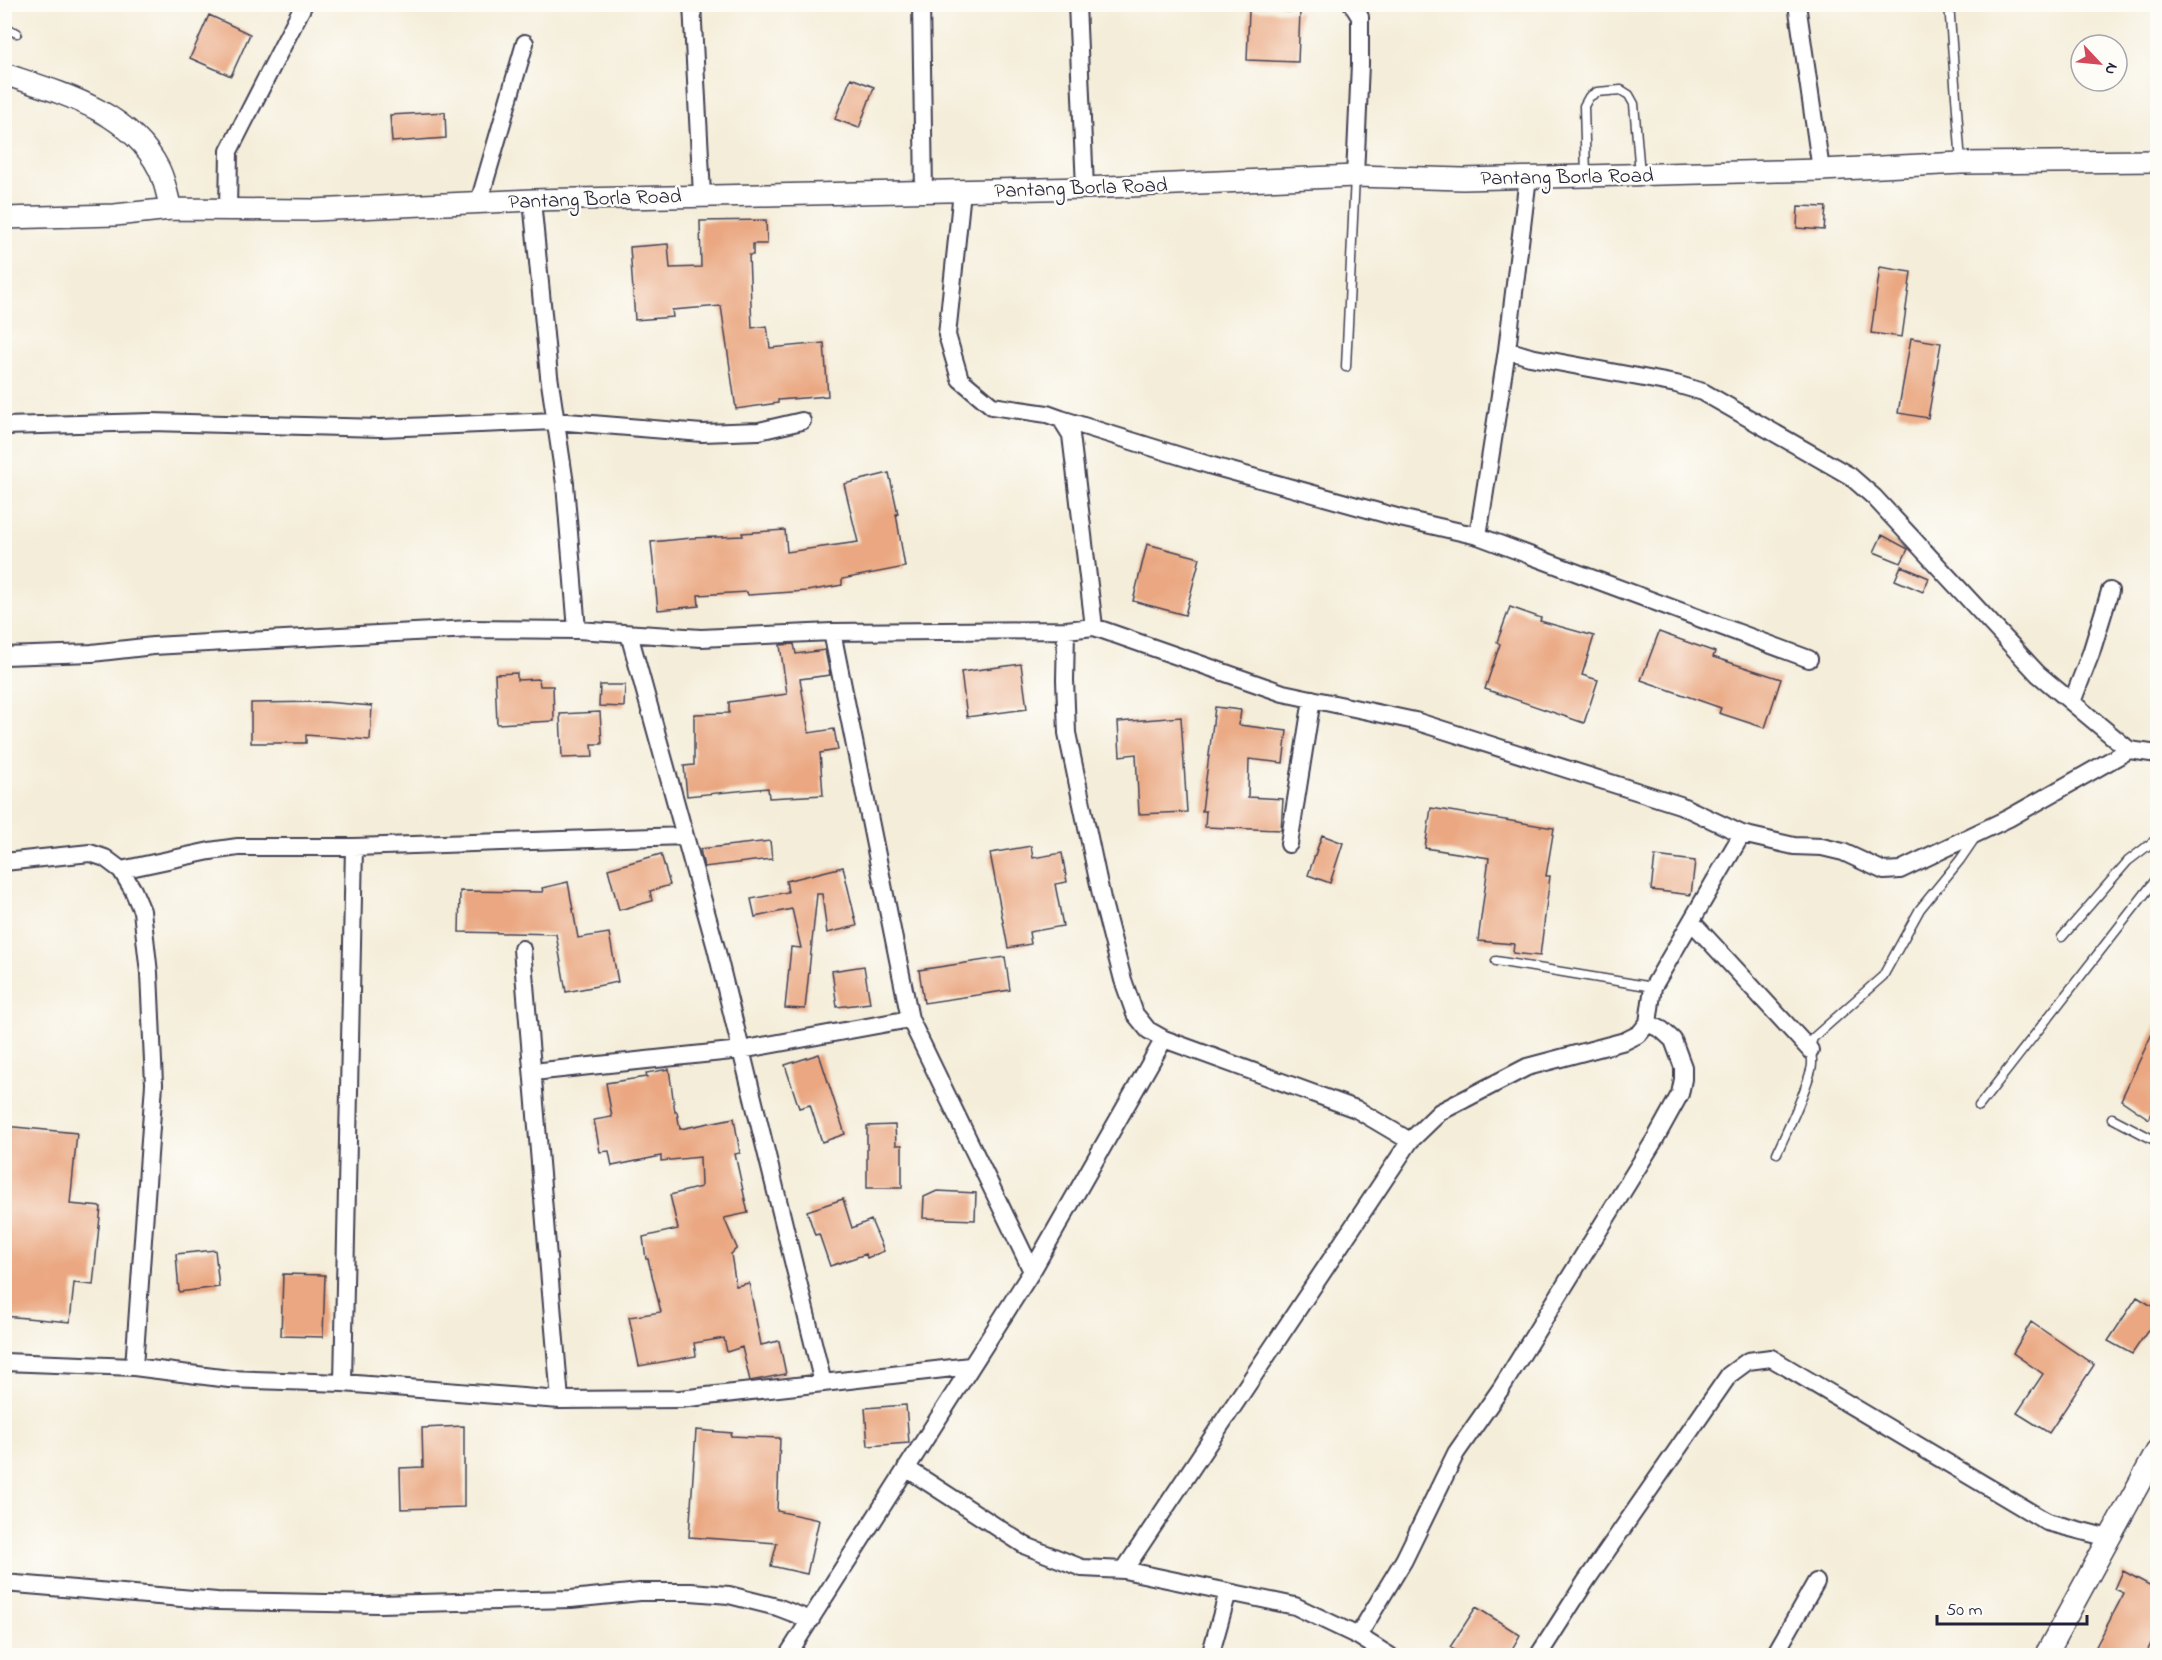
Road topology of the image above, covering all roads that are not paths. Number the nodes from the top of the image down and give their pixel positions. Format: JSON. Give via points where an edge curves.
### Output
{"nodes":[{"id":1,"x":304,"y":4,"type":"edge"},
{"id":2,"x":692,"y":4,"type":"edge"},
{"id":3,"x":921,"y":4,"type":"edge"},
{"id":4,"x":1077,"y":4,"type":"edge"},
{"id":5,"x":1352,"y":4,"type":"edge"},
{"id":6,"x":1797,"y":4,"type":"edge"},
{"id":7,"x":1949,"y":4,"type":"edge"},
{"id":8,"x":4,"y":28,"type":"edge"},
{"id":9,"x":17,"y":33,"type":"dead end"},
{"id":10,"x":525,"y":43,"type":"dead end"},
{"id":11,"x":4,"y":74,"type":"edge"},
{"id":12,"x":2157,"y":160,"type":"edge"},
{"id":13,"x":1961,"y":163,"type":"junction"},
{"id":14,"x":1821,"y":170,"type":"junction"},
{"id":15,"x":1640,"y":175,"type":"junction"},
{"id":16,"x":1355,"y":176,"type":"junction"},
{"id":17,"x":1586,"y":176,"type":"junction"},
{"id":18,"x":1528,"y":177,"type":"junction"},
{"id":19,"x":1085,"y":188,"type":"junction"},
{"id":20,"x":924,"y":191,"type":"junction"},
{"id":21,"x":962,"y":191,"type":"junction"},
{"id":22,"x":702,"y":195,"type":"junction"},
{"id":23,"x":532,"y":200,"type":"junction"},
{"id":24,"x":479,"y":202,"type":"junction"},
{"id":25,"x":171,"y":209,"type":"junction"},
{"id":26,"x":228,"y":211,"type":"junction"},
{"id":27,"x":4,"y":218,"type":"edge"},
{"id":28,"x":1507,"y":350,"type":"junction"},
{"id":29,"x":1346,"y":367,"type":"dead end"},
{"id":30,"x":1061,"y":419,"type":"junction"},
{"id":31,"x":802,"y":421,"type":"dead end"},
{"id":32,"x":555,"y":422,"type":"junction"},
{"id":33,"x":4,"y":426,"type":"edge"},
{"id":34,"x":1478,"y":536,"type":"junction"},
{"id":35,"x":2110,"y":591,"type":"dead end"},
{"id":36,"x":1094,"y":627,"type":"junction"},
{"id":37,"x":577,"y":630,"type":"junction"},
{"id":38,"x":1066,"y":630,"type":"junction"},
{"id":39,"x":832,"y":632,"type":"junction"},
{"id":40,"x":628,"y":634,"type":"junction"},
{"id":41,"x":4,"y":656,"type":"edge"},
{"id":42,"x":1809,"y":659,"type":"dead end"},
{"id":43,"x":1312,"y":699,"type":"junction"},
{"id":44,"x":2072,"y":702,"type":"junction"},
{"id":45,"x":2129,"y":750,"type":"junction"},
{"id":46,"x":2157,"y":754,"type":"edge"},
{"id":47,"x":1979,"y":832,"type":"junction"},
{"id":48,"x":1742,"y":834,"type":"junction"},
{"id":49,"x":685,"y":836,"type":"junction"},
{"id":50,"x":2157,"y":838,"type":"edge"},
{"id":51,"x":1289,"y":844,"type":"dead end"},
{"id":52,"x":354,"y":847,"type":"junction"},
{"id":53,"x":4,"y":862,"type":"edge"},
{"id":54,"x":121,"y":870,"type":"junction"},
{"id":55,"x":2157,"y":877,"type":"edge"},
{"id":56,"x":1692,"y":922,"type":"junction"},
{"id":57,"x":2062,"y":937,"type":"dead end"},
{"id":58,"x":522,"y":950,"type":"dead end"},
{"id":59,"x":1496,"y":961,"type":"dead end"},
{"id":60,"x":1653,"y":987,"type":"junction"},
{"id":61,"x":910,"y":1019,"type":"junction"},
{"id":62,"x":1648,"y":1023,"type":"junction"},
{"id":63,"x":1164,"y":1039,"type":"junction"},
{"id":64,"x":741,"y":1050,"type":"junction"},
{"id":65,"x":1809,"y":1050,"type":"junction"},
{"id":66,"x":533,"y":1072,"type":"junction"},
{"id":67,"x":1978,"y":1106,"type":"dead end"},
{"id":68,"x":2112,"y":1118,"type":"dead end"},
{"id":69,"x":1410,"y":1141,"type":"junction"},
{"id":70,"x":2157,"y":1142,"type":"edge"},
{"id":71,"x":1777,"y":1153,"type":"dead end"},
{"id":72,"x":1032,"y":1271,"type":"junction"},
{"id":73,"x":4,"y":1362,"type":"edge"},
{"id":74,"x":970,"y":1366,"type":"junction"},
{"id":75,"x":134,"y":1367,"type":"junction"},
{"id":76,"x":343,"y":1383,"type":"junction"},
{"id":77,"x":823,"y":1383,"type":"junction"},
{"id":78,"x":560,"y":1400,"type":"junction"},
{"id":79,"x":2157,"y":1449,"type":"edge"},
{"id":80,"x":906,"y":1468,"type":"junction"},
{"id":81,"x":2153,"y":1470,"type":"edge"},
{"id":82,"x":2109,"y":1538,"type":"junction"},
{"id":83,"x":1124,"y":1570,"type":"junction"},
{"id":84,"x":1816,"y":1582,"type":"dead end"},
{"id":85,"x":4,"y":1583,"type":"edge"},
{"id":86,"x":1228,"y":1592,"type":"junction"},
{"id":87,"x":811,"y":1620,"type":"junction"},
{"id":88,"x":1358,"y":1636,"type":"junction"},
{"id":89,"x":787,"y":1656,"type":"edge"},
{"id":90,"x":1210,"y":1656,"type":"edge"},
{"id":91,"x":1390,"y":1656,"type":"edge"},
{"id":92,"x":1538,"y":1656,"type":"edge"},
{"id":93,"x":1774,"y":1656,"type":"edge"},
{"id":94,"x":2045,"y":1656,"type":"edge"}],
"edges":[{"from":1,"to":26,"type":"street","via":[[229,151]]},
{"from":2,"to":22,"type":"street"},
{"from":3,"to":20,"type":"street"},
{"from":4,"to":19,"type":"street"},
{"from":5,"to":16,"type":"street","via":[[1360,17]]},
{"from":6,"to":14,"type":"street"},
{"from":7,"to":13,"type":"lane"},
{"from":8,"to":9,"type":"lane"},
{"from":10,"to":24,"type":"street"},
{"from":11,"to":25,"type":"street","via":[[106,113],[127,129],[159,168]]},
{"from":12,"to":13,"type":"street","name":"Pantang Borla Road"},
{"from":13,"to":14,"type":"street","name":"Pantang Borla Road"},
{"from":14,"to":15,"type":"street","name":"Pantang Borla Road"},
{"from":15,"to":17,"type":"street","name":"Pantang Borla Road"},
{"from":15,"to":17,"type":"lane","via":[[1634,104],[1621,90],[1598,92],[1584,106]]},
{"from":16,"to":18,"type":"street","name":"Pantang Borla Road"},
{"from":16,"to":19,"type":"street","name":"Pantang Borla Road"},
{"from":16,"to":29,"type":"lane"},
{"from":17,"to":18,"type":"street","name":"Pantang Borla Road"},
{"from":18,"to":28,"type":"street"},
{"from":19,"to":21,"type":"street","name":"Pantang Borla Road"},
{"from":20,"to":21,"type":"street","name":"Pantang Borla Road"},
{"from":20,"to":22,"type":"street","name":"Pantang Borla Road"},
{"from":21,"to":30,"type":"street","via":[[947,335],[960,379],[992,406]]},
{"from":22,"to":23,"type":"street","name":"Pantang Borla Road"},
{"from":23,"to":24,"type":"street","name":"Pantang Borla Road"},
{"from":23,"to":32,"type":"street"},
{"from":24,"to":26,"type":"street","name":"Pantang Borla Road"},
{"from":25,"to":26,"type":"street","name":"Pantang Borla Road"},
{"from":25,"to":27,"type":"street","name":"Pantang Borla Road"},
{"from":28,"to":34,"type":"street"},
{"from":28,"to":44,"type":"street","via":[[1703,392],[1850,476],[1874,496],[2038,674]]},
{"from":30,"to":34,"type":"street","via":[[1209,465]]},
{"from":30,"to":36,"type":"street","via":[[1071,435]]},
{"from":31,"to":32,"type":"street","via":[[759,431],[702,433]]},
{"from":32,"to":33,"type":"street","via":[[381,428],[151,422]]},
{"from":32,"to":37,"type":"street","via":[[565,484]]},
{"from":34,"to":42,"type":"street"},
{"from":35,"to":44,"type":"street"},
{"from":36,"to":38,"type":"street"},
{"from":36,"to":43,"type":"street","via":[[1283,693]]},
{"from":37,"to":40,"type":"street"},
{"from":37,"to":41,"type":"street","via":[[402,632]]},
{"from":38,"to":39,"type":"street"},
{"from":38,"to":63,"type":"street","via":[[1068,733],[1102,899],[1135,1014],[1148,1030]]},
{"from":39,"to":40,"type":"street","via":[[701,638]]},
{"from":39,"to":61,"type":"street"},
{"from":40,"to":49,"type":"street"},
{"from":43,"to":48,"type":"street","via":[[1415,721],[1680,806]]},
{"from":43,"to":51,"type":"street"},
{"from":44,"to":45,"type":"street"},
{"from":45,"to":46,"type":"street"},
{"from":45,"to":47,"type":"street"},
{"from":47,"to":48,"type":"street","via":[[1900,870],[1884,871],[1843,852]]},
{"from":47,"to":65,"type":"lane","via":[[1920,909],[1883,976],[1813,1038]]},
{"from":48,"to":56,"type":"street"},
{"from":49,"to":52,"type":"street"},
{"from":49,"to":64,"type":"street"},
{"from":50,"to":57,"type":"lane","via":[[2128,861]]},
{"from":52,"to":54,"type":"street","via":[[226,849]]},
{"from":52,"to":76,"type":"street"},
{"from":53,"to":54,"type":"street","via":[[90,853]]},
{"from":54,"to":75,"type":"street","via":[[142,911],[154,1084]]},
{"from":55,"to":67,"type":"lane"},
{"from":56,"to":60,"type":"street"},
{"from":56,"to":65,"type":"street"},
{"from":58,"to":66,"type":"street"},
{"from":59,"to":60,"type":"lane"},
{"from":60,"to":62,"type":"street"},
{"from":61,"to":64,"type":"street"},
{"from":61,"to":72,"type":"street"},
{"from":62,"to":69,"type":"street","via":[[1639,1034],[1625,1041],[1518,1071],[1440,1112]]},
{"from":62,"to":88,"type":"street","via":[[1673,1040],[1683,1067],[1680,1094],[1508,1377],[1456,1453],[1404,1560]]},
{"from":63,"to":69,"type":"street","via":[[1356,1109]]},
{"from":63,"to":72,"type":"street"},
{"from":64,"to":66,"type":"street"},
{"from":64,"to":77,"type":"street"},
{"from":65,"to":71,"type":"lane","via":[[1813,1062],[1806,1089]]},
{"from":66,"to":78,"type":"street"},
{"from":68,"to":70,"type":"lane"},
{"from":69,"to":83,"type":"street"},
{"from":72,"to":74,"type":"street"},
{"from":73,"to":75,"type":"street"},
{"from":74,"to":77,"type":"street"},
{"from":74,"to":80,"type":"street"},
{"from":75,"to":76,"type":"street","via":[[229,1379]]},
{"from":76,"to":78,"type":"street"},
{"from":77,"to":78,"type":"street","via":[[680,1400]]},
{"from":79,"to":81,"type":"street"},
{"from":80,"to":83,"type":"street","via":[[1026,1546],[1082,1568]]},
{"from":80,"to":87,"type":"street"},
{"from":81,"to":82,"type":"street"},
{"from":82,"to":92,"type":"street","via":[[2048,1522],[1771,1358],[1748,1361],[1730,1375]]},
{"from":82,"to":94,"type":"street"},
{"from":83,"to":86,"type":"street"},
{"from":84,"to":93,"type":"street"},
{"from":85,"to":87,"type":"street","via":[[217,1601],[379,1604],[691,1592],[729,1595]]},
{"from":86,"to":88,"type":"street","via":[[1296,1606]]},
{"from":86,"to":90,"type":"street"},
{"from":87,"to":89,"type":"street"},
{"from":88,"to":91,"type":"street"}]}
